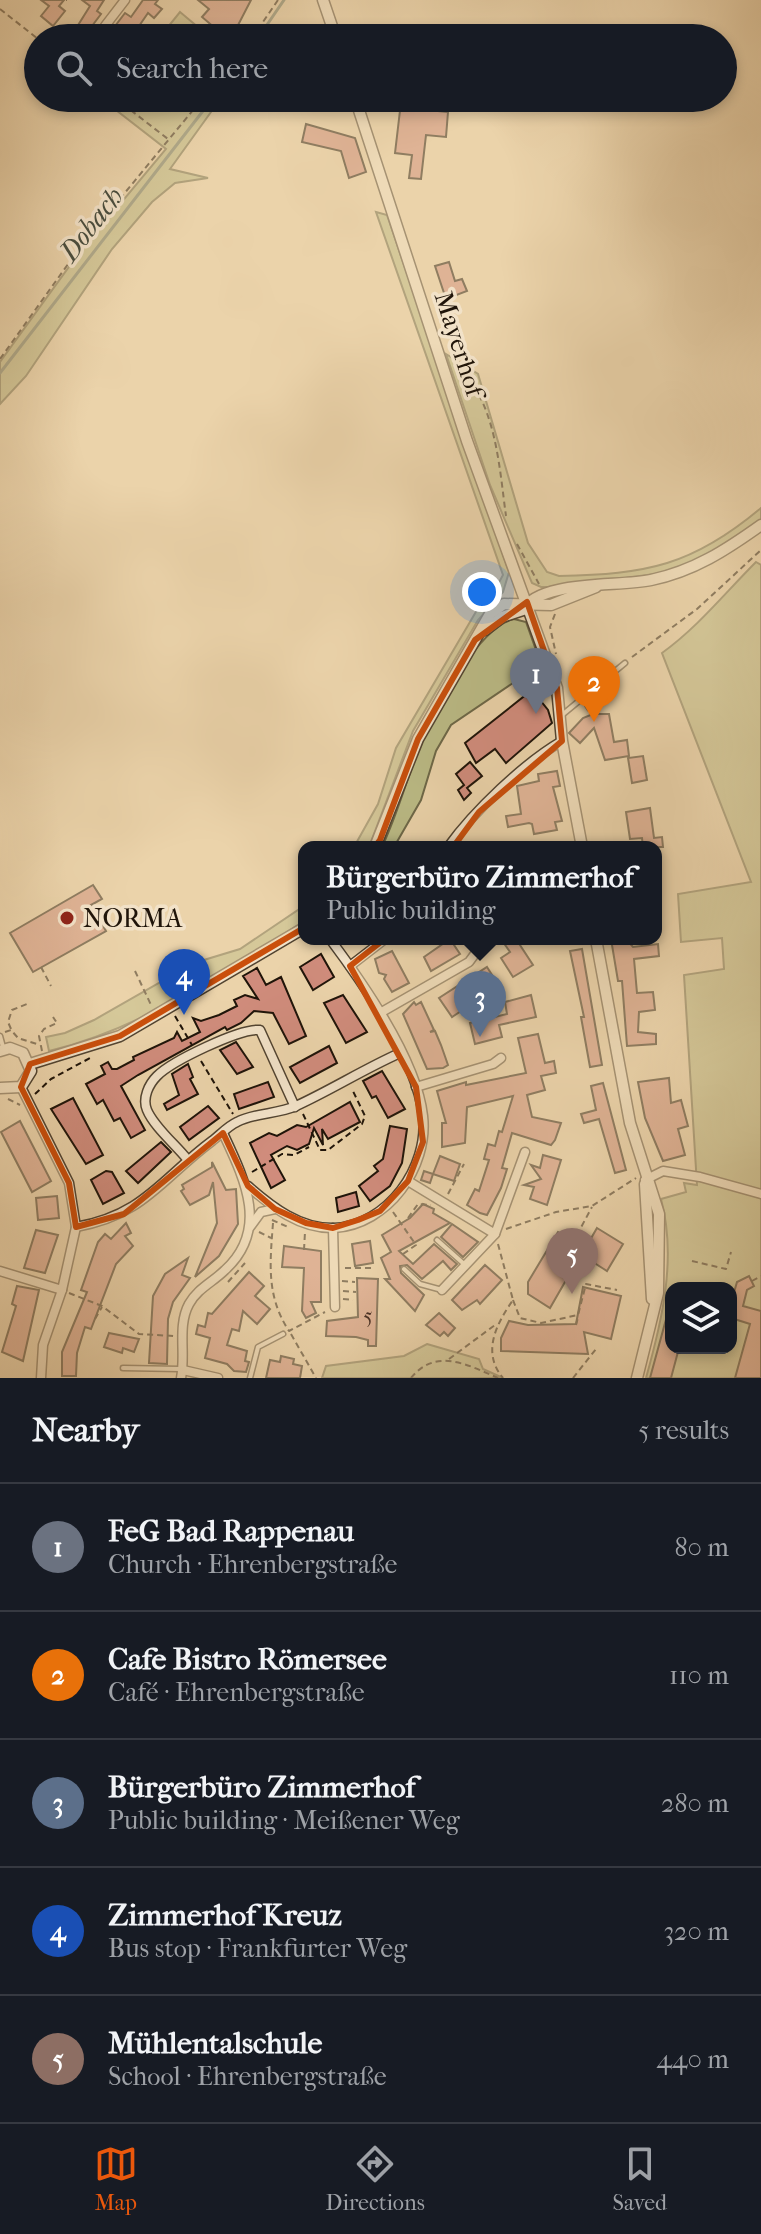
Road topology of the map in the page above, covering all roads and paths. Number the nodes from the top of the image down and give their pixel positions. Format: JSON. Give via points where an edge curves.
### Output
{"nodes":[{"id":1,"x":125,"y":0,"type":"edge"},
{"id":2,"x":278,"y":0,"type":"edge"},
{"id":3,"x":323,"y":0,"type":"edge"},
{"id":4,"x":0,"y":9,"type":"edge"},
{"id":5,"x":107,"y":24,"type":"edge"},
{"id":6,"x":262,"y":24,"type":"edge"},
{"id":7,"x":331,"y":24,"type":"edge"},
{"id":8,"x":24,"y":28,"type":"edge"},
{"id":9,"x":133,"y":112,"type":"edge"},
{"id":10,"x":191,"y":112,"type":"edge"},
{"id":11,"x":360,"y":112,"type":"edge"},
{"id":12,"x":169,"y":139,"type":"junction"},
{"id":13,"x":0,"y":359,"type":"edge"},
{"id":14,"x":449,"y":360,"type":"dead end"},
{"id":15,"x":507,"y":521,"type":"dead end"},
{"id":16,"x":761,"y":525,"type":"edge"},
{"id":17,"x":516,"y":541,"type":"dead end"},
{"id":18,"x":761,"y":550,"type":"edge"},
{"id":19,"x":596,"y":587,"type":"junction"},
{"id":20,"x":544,"y":592,"type":"junction"},
{"id":21,"x":527,"y":602,"type":"junction"},
{"id":22,"x":551,"y":605,"type":"junction"},
{"id":23,"x":557,"y":655,"type":"dead end"},
{"id":24,"x":625,"y":663,"type":"joint"},
{"id":25,"x":581,"y":700,"type":"junction"},
{"id":26,"x":562,"y":715,"type":"junction"},
{"id":27,"x":591,"y":715,"type":"dead end"},
{"id":28,"x":562,"y":741,"type":"junction"},
{"id":29,"x":377,"y":841,"type":"edge"},
{"id":30,"x":454,"y":841,"type":"edge"},
{"id":31,"x":581,"y":841,"type":"edge"},
{"id":32,"x":298,"y":932,"type":"edge"},
{"id":33,"x":334,"y":945,"type":"edge"},
{"id":34,"x":377,"y":945,"type":"edge"},
{"id":35,"x":597,"y":945,"type":"edge"},
{"id":36,"x":480,"y":947,"type":"dead end"},
{"id":37,"x":350,"y":966,"type":"junction"},
{"id":38,"x":41,"y":967,"type":"dead end"},
{"id":39,"x":135,"y":971,"type":"dead end"},
{"id":40,"x":51,"y":986,"type":"dead end"},
{"id":41,"x":27,"y":1004,"type":"dead end"},
{"id":42,"x":171,"y":1009,"type":"junction"},
{"id":43,"x":380,"y":1013,"type":"junction"},
{"id":44,"x":53,"y":1017,"type":"dead end"},
{"id":45,"x":156,"y":1017,"type":"junction"},
{"id":46,"x":11,"y":1030,"type":"junction"},
{"id":47,"x":0,"y":1035,"type":"edge"},
{"id":48,"x":41,"y":1045,"type":"junction"},
{"id":49,"x":2,"y":1050,"type":"edge"},
{"id":50,"x":99,"y":1053,"type":"dead end"},
{"id":51,"x":196,"y":1053,"type":"junction"},
{"id":52,"x":400,"y":1053,"type":"junction"},
{"id":53,"x":501,"y":1058,"type":"dead end"},
{"id":54,"x":44,"y":1060,"type":"junction"},
{"id":55,"x":30,"y":1064,"type":"junction"},
{"id":56,"x":347,"y":1077,"type":"junction"},
{"id":57,"x":21,"y":1087,"type":"junction"},
{"id":58,"x":416,"y":1087,"type":"junction"},
{"id":59,"x":1,"y":1092,"type":"edge"},
{"id":60,"x":28,"y":1100,"type":"junction"},
{"id":61,"x":297,"y":1105,"type":"junction"},
{"id":62,"x":237,"y":1122,"type":"junction"},
{"id":63,"x":223,"y":1133,"type":"junction"},
{"id":64,"x":309,"y":1147,"type":"dead end"},
{"id":65,"x":525,"y":1152,"type":"dead end"},
{"id":66,"x":187,"y":1159,"type":"junction"},
{"id":67,"x":464,"y":1164,"type":"dead end"},
{"id":68,"x":244,"y":1176,"type":"junction"},
{"id":69,"x":644,"y":1176,"type":"junction"},
{"id":70,"x":408,"y":1181,"type":"junction"},
{"id":71,"x":248,"y":1186,"type":"junction"},
{"id":72,"x":761,"y":1194,"type":"edge"},
{"id":73,"x":440,"y":1200,"type":"junction"},
{"id":74,"x":388,"y":1204,"type":"junction"},
{"id":75,"x":399,"y":1205,"type":"dead end"},
{"id":76,"x":592,"y":1206,"type":"junction"},
{"id":77,"x":275,"y":1209,"type":"junction"},
{"id":78,"x":387,"y":1216,"type":"dead end"},
{"id":79,"x":408,"y":1218,"type":"dead end"},
{"id":80,"x":274,"y":1220,"type":"junction"},
{"id":81,"x":308,"y":1223,"type":"junction"},
{"id":82,"x":76,"y":1227,"type":"junction"},
{"id":83,"x":333,"y":1228,"type":"junction"},
{"id":84,"x":254,"y":1230,"type":"junction"},
{"id":85,"x":311,"y":1234,"type":"dead end"},
{"id":86,"x":495,"y":1234,"type":"junction"},
{"id":87,"x":272,"y":1238,"type":"junction"},
{"id":88,"x":255,"y":1239,"type":"dead end"},
{"id":89,"x":437,"y":1240,"type":"dead end"},
{"id":90,"x":572,"y":1244,"type":"dead end"},
{"id":91,"x":304,"y":1250,"type":"dead end"},
{"id":92,"x":731,"y":1252,"type":"dead end"},
{"id":93,"x":403,"y":1254,"type":"dead end"},
{"id":94,"x":249,"y":1256,"type":"dead end"},
{"id":95,"x":692,"y":1261,"type":"dead end"},
{"id":96,"x":333,"y":1263,"type":"junction"},
{"id":97,"x":466,"y":1266,"type":"junction"},
{"id":98,"x":374,"y":1268,"type":"dead end"},
{"id":99,"x":404,"y":1269,"type":"dead end"},
{"id":100,"x":0,"y":1271,"type":"edge"},
{"id":101,"x":761,"y":1276,"type":"edge"},
{"id":102,"x":752,"y":1281,"type":"dead end"},
{"id":103,"x":223,"y":1285,"type":"dead end"},
{"id":104,"x":62,"y":1290,"type":"junction"},
{"id":105,"x":442,"y":1290,"type":"joint"},
{"id":106,"x":617,"y":1290,"type":"dead end"},
{"id":107,"x":513,"y":1300,"type":"junction"},
{"id":108,"x":102,"y":1306,"type":"junction"},
{"id":109,"x":335,"y":1307,"type":"joint"},
{"id":110,"x":578,"y":1315,"type":"junction"},
{"id":111,"x":95,"y":1319,"type":"dead end"},
{"id":112,"x":496,"y":1325,"type":"junction"},
{"id":113,"x":576,"y":1325,"type":"dead end"},
{"id":114,"x":289,"y":1331,"type":"junction"},
{"id":115,"x":283,"y":1334,"type":"dead end"},
{"id":116,"x":183,"y":1336,"type":"junction"},
{"id":117,"x":596,"y":1349,"type":"dead end"},
{"id":118,"x":449,"y":1359,"type":"junction"},
{"id":119,"x":123,"y":1368,"type":"dead end"},
{"id":120,"x":182,"y":1374,"type":"edge"},
{"id":121,"x":41,"y":1378,"type":"edge"},
{"id":122,"x":218,"y":1378,"type":"edge"},
{"id":123,"x":250,"y":1378,"type":"edge"},
{"id":124,"x":316,"y":1378,"type":"edge"},
{"id":125,"x":411,"y":1378,"type":"edge"},
{"id":126,"x":500,"y":1378,"type":"edge"},
{"id":127,"x":573,"y":1378,"type":"edge"},
{"id":128,"x":637,"y":1378,"type":"edge"}],
"edges":[{"from":1,"to":5,"type":"street"},
{"from":2,"to":6,"type":"path"},
{"from":3,"to":7,"type":"street"},
{"from":4,"to":8,"type":"path"},
{"from":9,"to":12,"type":"path"},
{"from":10,"to":12,"type":"path"},
{"from":11,"to":21,"type":"street","name":"Mayerhof","via":[[467,441]]},
{"from":12,"to":13,"type":"path","via":[[81,246]]},
{"from":14,"to":15,"type":"path","via":[[478,390],[494,441]]},
{"from":16,"to":19,"type":"street","via":[[705,564],[651,580]]},
{"from":17,"to":20,"type":"path"},
{"from":18,"to":24,"type":"path","via":[[697,609]]},
{"from":19,"to":20,"type":"street"},
{"from":19,"to":22,"type":"street"},
{"from":20,"to":21,"type":"street"},
{"from":21,"to":22,"type":"street"},
{"from":21,"to":26,"type":"street","name":"Mayerhof"},
{"from":21,"to":29,"type":"street","via":[[504,604],[490,614],[418,739]]},
{"from":22,"to":23,"type":"path"},
{"from":24,"to":25,"type":"lane"},
{"from":25,"to":26,"type":"lane"},
{"from":25,"to":27,"type":"path"},
{"from":26,"to":28,"type":"street","name":"Mayerhof"},
{"from":28,"to":30,"type":"street"},
{"from":28,"to":31,"type":"street","name":"Mayerhof"},
{"from":32,"to":42,"type":"street"},
{"from":33,"to":37,"type":"street"},
{"from":34,"to":37,"type":"street"},
{"from":35,"to":69,"type":"street"},
{"from":36,"to":43,"type":"street","via":[[469,962]]},
{"from":37,"to":43,"type":"street"},
{"from":38,"to":40,"type":"path"},
{"from":39,"to":45,"type":"path"},
{"from":41,"to":46,"type":"path","via":[[12,1010]]},
{"from":42,"to":45,"type":"street"},
{"from":42,"to":51,"type":"path"},
{"from":43,"to":52,"type":"street"},
{"from":44,"to":48,"type":"path","via":[[57,1023],[44,1029]]},
{"from":45,"to":54,"type":"street","via":[[120,1036]]},
{"from":46,"to":47,"type":"path"},
{"from":46,"to":48,"type":"path","via":[[18,1038]]},
{"from":47,"to":49,"type":"lane"},
{"from":48,"to":54,"type":"path"},
{"from":49,"to":55,"type":"street","via":[[23,1053]]},
{"from":50,"to":60,"type":"path","via":[[51,1079]]},
{"from":51,"to":61,"type":"street","via":[[249,1029],[260,1030]]},
{"from":51,"to":62,"type":"path"},
{"from":51,"to":66,"type":"street","via":[[158,1075],[146,1092],[147,1110]]},
{"from":52,"to":56,"type":"street"},
{"from":52,"to":58,"type":"street"},
{"from":53,"to":58,"type":"street"},
{"from":54,"to":55,"type":"street"},
{"from":55,"to":57,"type":"street"},
{"from":56,"to":61,"type":"street"},
{"from":56,"to":61,"type":"path","via":[[364,1120],[328,1150],[320,1150]]},
{"from":57,"to":59,"type":"street"},
{"from":57,"to":60,"type":"street"},
{"from":58,"to":70,"type":"street","via":[[423,1142]]},
{"from":59,"to":60,"type":"path","via":[[20,1105]]},
{"from":60,"to":82,"type":"street","via":[[69,1183]]},
{"from":61,"to":62,"type":"street"},
{"from":62,"to":63,"type":"street"},
{"from":63,"to":66,"type":"street"},
{"from":63,"to":68,"type":"street"},
{"from":64,"to":68,"type":"path","via":[[282,1154]]},
{"from":65,"to":86,"type":"street"},
{"from":66,"to":82,"type":"street","via":[[152,1195],[124,1214]]},
{"from":67,"to":73,"type":"path"},
{"from":68,"to":71,"type":"street"},
{"from":69,"to":72,"type":"street","via":[[663,1171]]},
{"from":69,"to":76,"type":"path"},
{"from":69,"to":128,"type":"street","via":[[659,1214],[661,1261]]},
{"from":70,"to":73,"type":"street"},
{"from":70,"to":74,"type":"street"},
{"from":71,"to":77,"type":"street"},
{"from":71,"to":84,"type":"street"},
{"from":73,"to":79,"type":"path","via":[[430,1206],[418,1204]]},
{"from":73,"to":86,"type":"street"},
{"from":74,"to":83,"type":"street"},
{"from":74,"to":93,"type":"path","via":[[416,1245]]},
{"from":75,"to":78,"type":"path"},
{"from":76,"to":86,"type":"path","via":[[529,1220]]},
{"from":76,"to":90,"type":"path"},
{"from":77,"to":80,"type":"path"},
{"from":77,"to":81,"type":"street"},
{"from":77,"to":84,"type":"street","via":[[261,1212]]},
{"from":80,"to":85,"type":"path"},
{"from":80,"to":87,"type":"path"},
{"from":81,"to":83,"type":"street"},
{"from":81,"to":91,"type":"path"},
{"from":82,"to":104,"type":"street"},
{"from":83,"to":96,"type":"street"},
{"from":84,"to":87,"type":"path"},
{"from":84,"to":88,"type":"path"},
{"from":84,"to":116,"type":"street","via":[[237,1257],[188,1304]]},
{"from":86,"to":97,"type":"street"},
{"from":86,"to":107,"type":"path"},
{"from":87,"to":114,"type":"path","via":[[269,1282],[278,1315]]},
{"from":89,"to":97,"type":"lane"},
{"from":92,"to":95,"type":"path","via":[[726,1269]]},
{"from":94,"to":103,"type":"path"},
{"from":96,"to":98,"type":"path"},
{"from":96,"to":109,"type":"street"},
{"from":97,"to":105,"type":"street"},
{"from":99,"to":105,"type":"lane","via":[[420,1284]]},
{"from":100,"to":104,"type":"street"},
{"from":101,"to":102,"type":"path"},
{"from":104,"to":108,"type":"path"},
{"from":104,"to":121,"type":"street","via":[[43,1345]]},
{"from":106,"to":110,"type":"path","via":[[586,1284]]},
{"from":107,"to":110,"type":"path","via":[[520,1318],[532,1323]]},
{"from":107,"to":112,"type":"path"},
{"from":108,"to":111,"type":"path"},
{"from":108,"to":116,"type":"path","via":[[139,1334]]},
{"from":109,"to":114,"type":"path"},
{"from":110,"to":113,"type":"path"},
{"from":112,"to":118,"type":"path"},
{"from":112,"to":126,"type":"path","via":[[492,1358]]},
{"from":114,"to":124,"type":"path"},
{"from":115,"to":123,"type":"lane","via":[[258,1347]]},
{"from":116,"to":120,"type":"street"},
{"from":117,"to":127,"type":"path"},
{"from":118,"to":125,"type":"path","via":[[431,1361]]},
{"from":118,"to":126,"type":"path"},
{"from":119,"to":120,"type":"lane"},
{"from":120,"to":122,"type":"street"}]}
